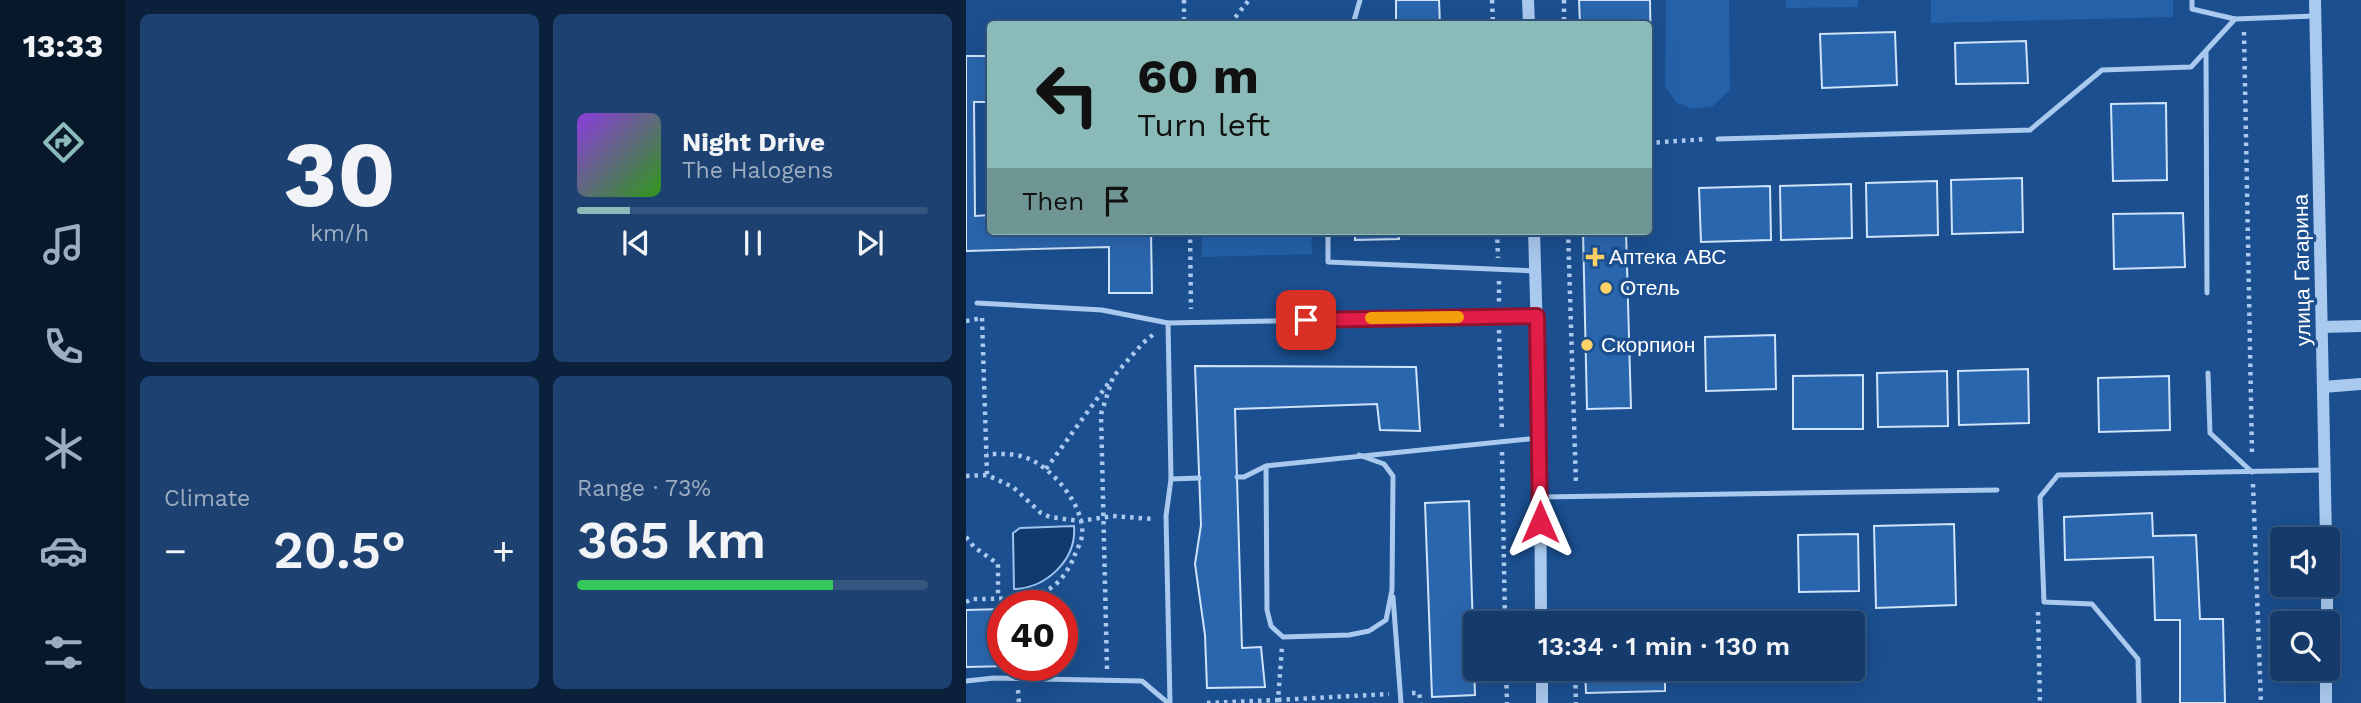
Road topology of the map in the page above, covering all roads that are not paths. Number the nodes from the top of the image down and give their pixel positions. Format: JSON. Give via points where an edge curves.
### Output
{"nodes":[{"id":1,"x":1360,"y":0,"type":"edge"},
{"id":2,"x":1528,"y":0,"type":"edge"},
{"id":3,"x":2192,"y":0,"type":"edge"},
{"id":4,"x":2315,"y":0,"type":"edge"},
{"id":5,"x":2316,"y":16,"type":"junction"},
{"id":6,"x":2235,"y":19,"type":"junction"},
{"id":7,"x":1354,"y":21,"type":"edge"},
{"id":8,"x":1529,"y":21,"type":"edge"},
{"id":9,"x":2206,"y":52,"type":"junction"},
{"id":10,"x":1718,"y":139,"type":"road end"},
{"id":11,"x":1328,"y":235,"type":"edge"},
{"id":12,"x":1534,"y":235,"type":"edge"},
{"id":13,"x":1535,"y":271,"type":"junction"},
{"id":14,"x":2207,"y":293,"type":"dead end"},
{"id":15,"x":977,"y":303,"type":"dead end"},
{"id":16,"x":1537,"y":316,"type":"junction"},
{"id":17,"x":1168,"y":323,"type":"junction"},
{"id":18,"x":2361,"y":326,"type":"edge"},
{"id":19,"x":2322,"y":327,"type":"junction"},
{"id":20,"x":2208,"y":373,"type":"dead end"},
{"id":21,"x":2361,"y":384,"type":"edge"},
{"id":22,"x":2323,"y":387,"type":"junction"},
{"id":23,"x":1540,"y":438,"type":"junction"},
{"id":24,"x":1359,"y":455,"type":"junction"},
{"id":25,"x":1266,"y":466,"type":"junction"},
{"id":26,"x":2325,"y":470,"type":"junction"},
{"id":27,"x":2252,"y":472,"type":"junction"},
{"id":28,"x":1237,"y":477,"type":"dead end"},
{"id":29,"x":1199,"y":478,"type":"dead end"},
{"id":30,"x":1171,"y":480,"type":"junction"},
{"id":31,"x":1997,"y":490,"type":"dead end"},
{"id":32,"x":1539,"y":497,"type":"junction"},
{"id":33,"x":2326,"y":527,"type":"edge"},
{"id":34,"x":1392,"y":590,"type":"junction"},
{"id":35,"x":1541,"y":611,"type":"edge"},
{"id":36,"x":966,"y":681,"type":"edge"},
{"id":37,"x":1542,"y":681,"type":"edge"},
{"id":38,"x":2326,"y":681,"type":"edge"},
{"id":39,"x":1169,"y":703,"type":"edge"},
{"id":40,"x":1401,"y":703,"type":"edge"},
{"id":41,"x":1542,"y":703,"type":"edge"},
{"id":42,"x":2139,"y":703,"type":"edge"},
{"id":43,"x":2326,"y":703,"type":"edge"}],
"edges":[{"from":1,"to":7,"type":"lane"},
{"from":2,"to":8,"type":"street"},
{"from":3,"to":6,"type":"lane","via":[[2192,9]]},
{"from":4,"to":5,"type":"street","name":"улица Гагарина"},
{"from":5,"to":6,"type":"lane"},
{"from":5,"to":19,"type":"street","name":"улица Гагарина"},
{"from":6,"to":9,"type":"lane"},
{"from":9,"to":10,"type":"lane","via":[[2191,67],[2102,70],[2030,130]]},
{"from":9,"to":14,"type":"lane"},
{"from":11,"to":13,"type":"lane","via":[[1328,262]]},
{"from":12,"to":13,"type":"street"},
{"from":13,"to":16,"type":"street"},
{"from":15,"to":17,"type":"lane","via":[[1102,310]]},
{"from":16,"to":17,"type":"lane"},
{"from":16,"to":23,"type":"street"},
{"from":17,"to":30,"type":"lane"},
{"from":18,"to":19,"type":"street"},
{"from":19,"to":22,"type":"street","name":"улица Гагарина"},
{"from":20,"to":27,"type":"lane","via":[[2210,433]]},
{"from":21,"to":22,"type":"street"},
{"from":22,"to":26,"type":"street","name":"улица Гагарина"},
{"from":23,"to":24,"type":"lane"},
{"from":23,"to":32,"type":"street"},
{"from":24,"to":25,"type":"lane"},
{"from":24,"to":34,"type":"lane","via":[[1384,464],[1393,476]]},
{"from":25,"to":28,"type":"lane"},
{"from":25,"to":34,"type":"lane","via":[[1271,626],[1283,637],[1369,631],[1386,620]]},
{"from":26,"to":27,"type":"lane"},
{"from":26,"to":33,"type":"street","name":"улица Гагарина"},
{"from":27,"to":42,"type":"lane","via":[[2058,475],[2040,497],[2044,602],[2092,604],[2138,659]]},
{"from":29,"to":30,"type":"lane"},
{"from":30,"to":39,"type":"lane","via":[[1166,516]]},
{"from":31,"to":32,"type":"lane"},
{"from":32,"to":35,"type":"street"},
{"from":34,"to":40,"type":"lane"},
{"from":36,"to":39,"type":"lane","via":[[1142,681]]},
{"from":37,"to":41,"type":"street"},
{"from":38,"to":43,"type":"street"}]}
